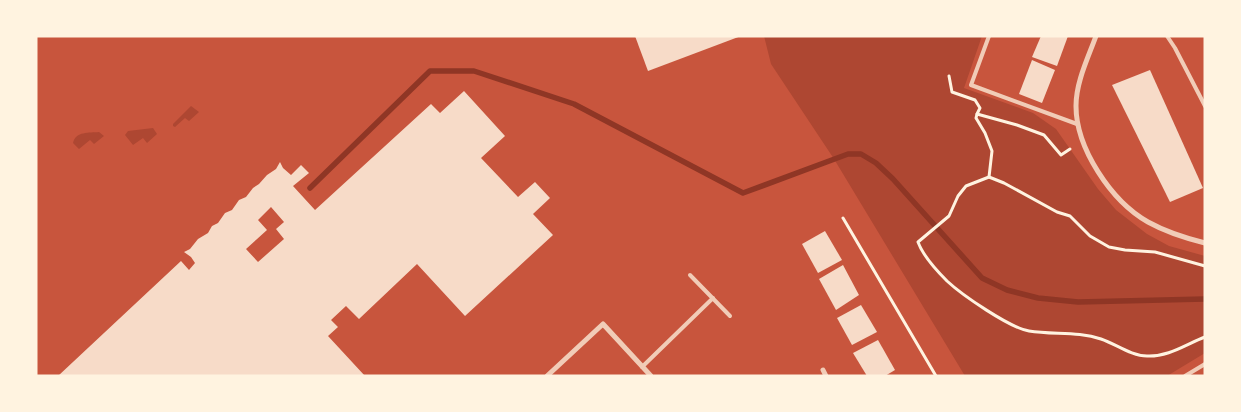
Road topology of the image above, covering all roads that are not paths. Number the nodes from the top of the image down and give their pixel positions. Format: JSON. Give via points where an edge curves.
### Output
{"nodes":[{"id":1,"x":989,"y":36,"type":"edge"},
{"id":2,"x":1096,"y":36,"type":"edge"},
{"id":3,"x":1167,"y":36,"type":"edge"},
{"id":4,"x":1205,"y":106,"type":"edge"},
{"id":5,"x":1077,"y":124,"type":"junction"},
{"id":6,"x":1205,"y":243,"type":"edge"},
{"id":7,"x":690,"y":275,"type":"dead end"},
{"id":8,"x":713,"y":298,"type":"junction"},
{"id":9,"x":730,"y":316,"type":"dead end"},
{"id":10,"x":1205,"y":364,"type":"edge"},
{"id":11,"x":642,"y":367,"type":"junction"},
{"id":12,"x":822,"y":370,"type":"dead end"},
{"id":13,"x":547,"y":376,"type":"edge"},
{"id":14,"x":651,"y":376,"type":"edge"},
{"id":15,"x":826,"y":376,"type":"edge"},
{"id":16,"x":1185,"y":376,"type":"edge"}],
"edges":[{"from":1,"to":5,"type":"lane","via":[[971,85]]},
{"from":2,"to":5,"type":"street","via":[[1081,76],[1076,105]]},
{"from":3,"to":4,"type":"lane"},
{"from":5,"to":6,"type":"street","via":[[1094,163],[1121,202],[1163,230]]},
{"from":7,"to":8,"type":"lane"},
{"from":8,"to":9,"type":"lane"},
{"from":8,"to":11,"type":"lane"},
{"from":10,"to":16,"type":"lane"},
{"from":11,"to":13,"type":"street","via":[[602,324]]},
{"from":11,"to":14,"type":"street"},
{"from":12,"to":15,"type":"street"}]}
